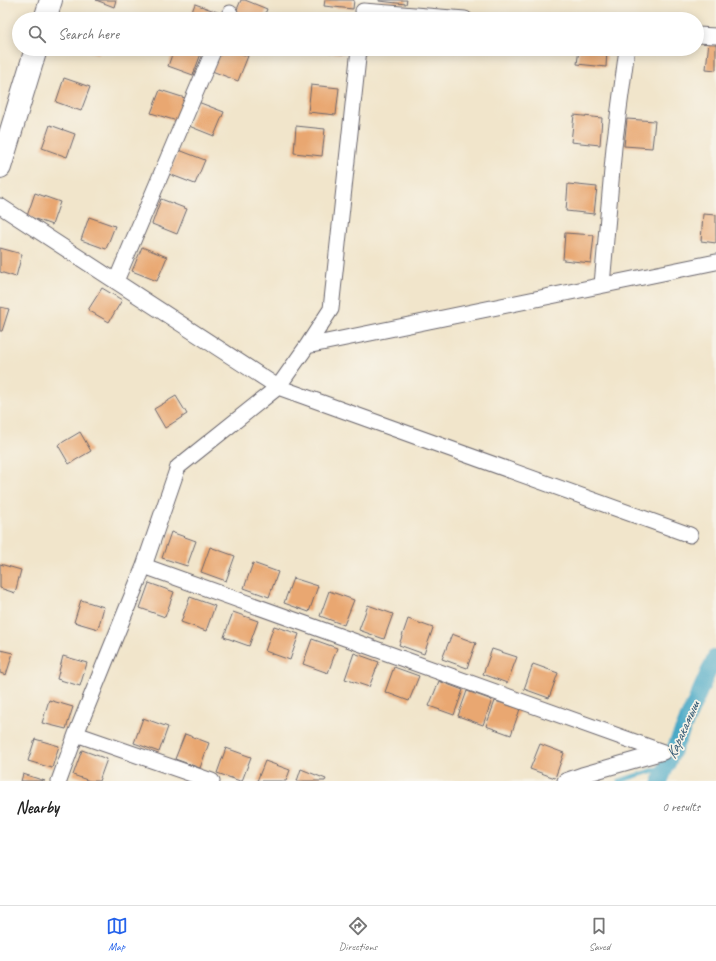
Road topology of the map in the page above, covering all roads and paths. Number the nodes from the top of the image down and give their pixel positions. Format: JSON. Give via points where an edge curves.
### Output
{"nodes":[{"id":1,"x":51,"y":0,"type":"edge"},
{"id":2,"x":362,"y":10,"type":"edge"},
{"id":3,"x":47,"y":12,"type":"edge"},
{"id":4,"x":385,"y":12,"type":"edge"},
{"id":5,"x":704,"y":35,"type":"edge"},
{"id":6,"x":716,"y":36,"type":"edge"},
{"id":7,"x":34,"y":56,"type":"edge"},
{"id":8,"x":211,"y":56,"type":"edge"},
{"id":9,"x":357,"y":56,"type":"edge"},
{"id":10,"x":626,"y":56,"type":"edge"},
{"id":11,"x":0,"y":167,"type":"edge"},
{"id":12,"x":0,"y":206,"type":"edge"},
{"id":13,"x":716,"y":262,"type":"edge"},
{"id":14,"x":116,"y":281,"type":"junction"},
{"id":15,"x":602,"y":286,"type":"junction"},
{"id":16,"x":307,"y":346,"type":"junction"},
{"id":17,"x":278,"y":387,"type":"junction"},
{"id":18,"x":690,"y":535,"type":"dead end"},
{"id":19,"x":144,"y":566,"type":"junction"},
{"id":20,"x":76,"y":734,"type":"junction"},
{"id":21,"x":59,"y":781,"type":"edge"},
{"id":22,"x":212,"y":781,"type":"edge"},
{"id":23,"x":565,"y":781,"type":"edge"}],
"edges":[{"from":1,"to":3,"type":"highway"},
{"from":2,"to":4,"type":"street"},
{"from":5,"to":6,"type":"street"},
{"from":7,"to":11,"type":"highway"},
{"from":8,"to":14,"type":"street"},
{"from":9,"to":16,"type":"street","via":[[331,309]]},
{"from":10,"to":15,"type":"street","via":[[614,147]]},
{"from":12,"to":14,"type":"street"},
{"from":13,"to":15,"type":"street"},
{"from":14,"to":17,"type":"street"},
{"from":15,"to":16,"type":"street"},
{"from":16,"to":17,"type":"street"},
{"from":17,"to":18,"type":"street"},
{"from":17,"to":19,"type":"street","via":[[178,467]]},
{"from":19,"to":20,"type":"street"},
{"from":19,"to":23,"type":"street","via":[[663,752]]},
{"from":20,"to":21,"type":"street"},
{"from":20,"to":22,"type":"street"}]}
